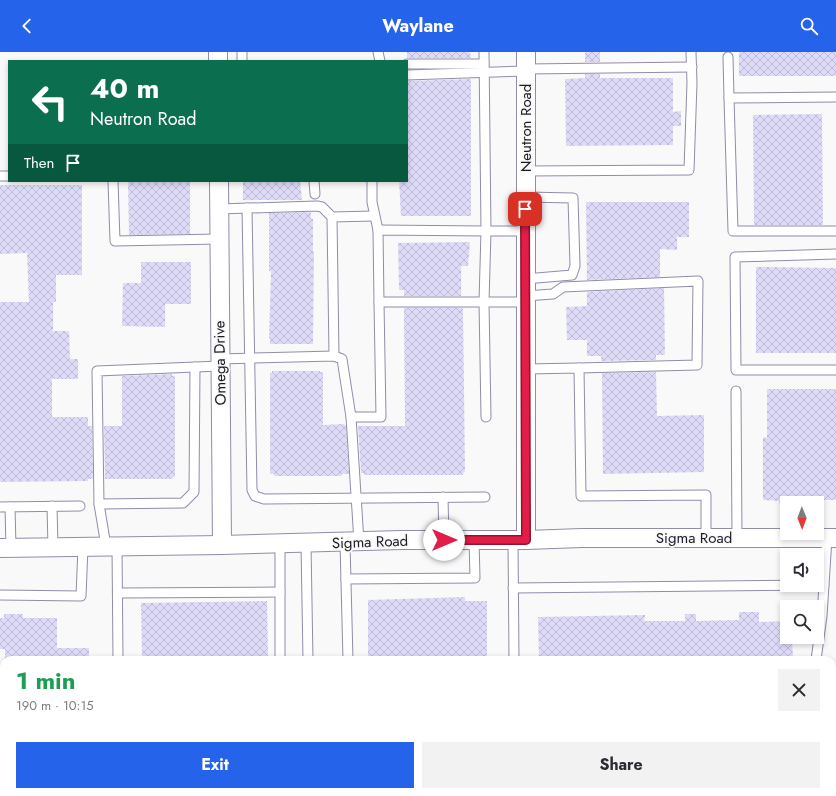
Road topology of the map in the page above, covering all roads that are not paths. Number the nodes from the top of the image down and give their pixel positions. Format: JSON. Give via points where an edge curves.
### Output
{"nodes":[{"id":1,"x":484,"y":52,"type":"edge"},
{"id":2,"x":691,"y":52,"type":"edge"},
{"id":3,"x":728,"y":57,"type":"dead end"},
{"id":4,"x":408,"y":64,"type":"edge"},
{"id":5,"x":526,"y":64,"type":"edge"},
{"id":6,"x":692,"y":67,"type":"junction"},
{"id":7,"x":484,"y":68,"type":"junction"},
{"id":8,"x":408,"y":75,"type":"edge"},
{"id":9,"x":836,"y":97,"type":"edge"},
{"id":10,"x":729,"y":98,"type":"junction"},
{"id":11,"x":526,"y":171,"type":"junction"},
{"id":12,"x":113,"y":182,"type":"edge"},
{"id":13,"x":219,"y":182,"type":"edge"},
{"id":14,"x":314,"y":182,"type":"edge"},
{"id":15,"x":372,"y":182,"type":"edge"},
{"id":16,"x":314,"y":194,"type":"dead end"},
{"id":17,"x":525,"y":197,"type":"junction"},
{"id":18,"x":247,"y":208,"type":"junction"},
{"id":19,"x":219,"y":209,"type":"junction"},
{"id":20,"x":374,"y":216,"type":"junction"},
{"id":21,"x":332,"y":217,"type":"junction"},
{"id":22,"x":378,"y":230,"type":"junction"},
{"id":23,"x":486,"y":230,"type":"junction"},
{"id":24,"x":525,"y":231,"type":"junction"},
{"id":25,"x":836,"y":231,"type":"edge"},
{"id":26,"x":219,"y":239,"type":"junction"},
{"id":27,"x":836,"y":254,"type":"edge"},
{"id":28,"x":525,"y":292,"type":"junction"},
{"id":29,"x":379,"y":302,"type":"junction"},
{"id":30,"x":484,"y":302,"type":"junction"},
{"id":31,"x":334,"y":356,"type":"junction"},
{"id":32,"x":249,"y":358,"type":"junction"},
{"id":33,"x":220,"y":363,"type":"junction"},
{"id":34,"x":194,"y":367,"type":"junction"},
{"id":35,"x":579,"y":368,"type":"junction"},
{"id":36,"x":527,"y":369,"type":"junction"},
{"id":37,"x":836,"y":370,"type":"edge"},
{"id":38,"x":736,"y":391,"type":"dead end"},
{"id":39,"x":351,"y":417,"type":"junction"},
{"id":40,"x":486,"y":417,"type":"dead end"},
{"id":41,"x":443,"y":498,"type":"junction"},
{"id":42,"x":485,"y":498,"type":"dead end"},
{"id":43,"x":357,"y":499,"type":"junction"},
{"id":44,"x":99,"y":504,"type":"junction"},
{"id":45,"x":52,"y":506,"type":"junction"},
{"id":46,"x":80,"y":506,"type":"dead end"},
{"id":47,"x":0,"y":507,"type":"edge"},
{"id":48,"x":10,"y":507,"type":"junction"},
{"id":49,"x":706,"y":538,"type":"junction"},
{"id":50,"x":737,"y":538,"type":"junction"},
{"id":51,"x":831,"y":538,"type":"edge"},
{"id":52,"x":444,"y":540,"type":"junction"},
{"id":53,"x":474,"y":540,"type":"junction"},
{"id":54,"x":520,"y":540,"type":"junction"},
{"id":55,"x":352,"y":542,"type":"junction"},
{"id":56,"x":280,"y":544,"type":"junction"},
{"id":57,"x":306,"y":544,"type":"junction"},
{"id":58,"x":222,"y":545,"type":"junction"},
{"id":59,"x":111,"y":546,"type":"junction"},
{"id":60,"x":5,"y":547,"type":"edge"},
{"id":61,"x":53,"y":547,"type":"junction"},
{"id":62,"x":83,"y":547,"type":"junction"},
{"id":63,"x":346,"y":579,"type":"junction"},
{"id":64,"x":780,"y":585,"type":"edge"},
{"id":65,"x":824,"y":585,"type":"edge"},
{"id":66,"x":514,"y":588,"type":"junction"},
{"id":67,"x":280,"y":592,"type":"junction"},
{"id":68,"x":824,"y":592,"type":"edge"},
{"id":69,"x":118,"y":593,"type":"junction"},
{"id":70,"x":0,"y":595,"type":"edge"},
{"id":71,"x":118,"y":656,"type":"edge"},
{"id":72,"x":280,"y":656,"type":"edge"},
{"id":73,"x":308,"y":656,"type":"edge"},
{"id":74,"x":348,"y":656,"type":"edge"},
{"id":75,"x":514,"y":656,"type":"edge"},
{"id":76,"x":817,"y":656,"type":"edge"}],
"edges":[{"from":1,"to":7,"type":"lane"},
{"from":2,"to":6,"type":"lane"},
{"from":3,"to":10,"type":"lane"},
{"from":4,"to":7,"type":"lane"},
{"from":5,"to":6,"type":"lane"},
{"from":5,"to":7,"type":"lane"},
{"from":5,"to":11,"type":"street","name":"Neutron Road"},
{"from":6,"to":11,"type":"lane","via":[[689,170]]},
{"from":7,"to":8,"type":"lane"},
{"from":7,"to":23,"type":"lane"},
{"from":9,"to":10,"type":"lane"},
{"from":10,"to":25,"type":"lane","via":[[733,231]]},
{"from":11,"to":17,"type":"street","name":"Neutron Road"},
{"from":12,"to":26,"type":"lane","via":[[115,241]]},
{"from":13,"to":19,"type":"street","name":"Omega Drive"},
{"from":14,"to":16,"type":"lane"},
{"from":15,"to":20,"type":"lane"},
{"from":17,"to":24,"type":"street","name":"Neutron Road"},
{"from":17,"to":28,"type":"lane","via":[[573,198],[575,266],[572,275]]},
{"from":18,"to":19,"type":"lane"},
{"from":18,"to":21,"type":"lane","via":[[317,206],[322,207]]},
{"from":18,"to":32,"type":"lane"},
{"from":19,"to":26,"type":"street","name":"Omega Drive"},
{"from":20,"to":21,"type":"lane"},
{"from":20,"to":22,"type":"lane"},
{"from":21,"to":31,"type":"lane"},
{"from":22,"to":23,"type":"lane"},
{"from":22,"to":29,"type":"lane"},
{"from":23,"to":24,"type":"lane"},
{"from":23,"to":30,"type":"lane"},
{"from":24,"to":28,"type":"street","name":"Neutron Road"},
{"from":26,"to":33,"type":"street","name":"Omega Drive"},
{"from":27,"to":37,"type":"lane","via":[[736,257],[735,316],[736,370]]},
{"from":28,"to":30,"type":"lane"},
{"from":28,"to":35,"type":"lane","via":[[553,294],[563,287],[698,281],[697,365]]},
{"from":28,"to":36,"type":"street","name":"Neutron Road"},
{"from":29,"to":30,"type":"lane"},
{"from":29,"to":39,"type":"lane","via":[[381,417]]},
{"from":30,"to":40,"type":"lane"},
{"from":31,"to":32,"type":"lane"},
{"from":31,"to":39,"type":"lane","via":[[342,359]]},
{"from":32,"to":33,"type":"lane"},
{"from":32,"to":43,"type":"lane","via":[[254,494],[264,499]]},
{"from":33,"to":34,"type":"lane"},
{"from":33,"to":58,"type":"street","name":"Omega Drive"},
{"from":34,"to":44,"type":"lane","via":[[194,492],[182,503]]},
{"from":34,"to":44,"type":"lane","via":[[97,371]]},
{"from":35,"to":36,"type":"lane"},
{"from":35,"to":49,"type":"lane","via":[[581,496],[706,495]]},
{"from":36,"to":54,"type":"street","name":"Neutron Road"},
{"from":38,"to":50,"type":"lane"},
{"from":39,"to":43,"type":"lane"},
{"from":41,"to":42,"type":"lane"},
{"from":41,"to":43,"type":"lane"},
{"from":41,"to":52,"type":"lane"},
{"from":43,"to":55,"type":"lane"},
{"from":44,"to":59,"type":"lane"},
{"from":45,"to":46,"type":"lane"},
{"from":45,"to":48,"type":"lane"},
{"from":45,"to":61,"type":"lane"},
{"from":47,"to":48,"type":"lane"},
{"from":48,"to":60,"type":"lane"},
{"from":49,"to":50,"type":"street","name":"Sigma Road"},
{"from":49,"to":54,"type":"street","name":"Sigma Road"},
{"from":50,"to":51,"type":"street","name":"Sigma Road"},
{"from":51,"to":65,"type":"lane"},
{"from":52,"to":53,"type":"street","name":"Sigma Road"},
{"from":52,"to":55,"type":"street","name":"Sigma Road"},
{"from":53,"to":54,"type":"street","name":"Sigma Road"},
{"from":53,"to":63,"type":"lane","via":[[475,578]]},
{"from":54,"to":66,"type":"lane"},
{"from":55,"to":57,"type":"street","name":"Sigma Road"},
{"from":55,"to":63,"type":"lane"},
{"from":56,"to":57,"type":"street","name":"Sigma Road"},
{"from":56,"to":58,"type":"street","name":"Sigma Road"},
{"from":56,"to":67,"type":"lane"},
{"from":57,"to":73,"type":"lane"},
{"from":58,"to":59,"type":"street","name":"Sigma Road"},
{"from":59,"to":62,"type":"street","name":"Sigma Road"},
{"from":59,"to":69,"type":"lane"},
{"from":60,"to":61,"type":"street","name":"Sigma Road"},
{"from":61,"to":62,"type":"street","name":"Sigma Road"},
{"from":62,"to":70,"type":"lane","via":[[81,596]]},
{"from":63,"to":74,"type":"lane"},
{"from":64,"to":66,"type":"lane"},
{"from":66,"to":75,"type":"lane"},
{"from":67,"to":69,"type":"lane"},
{"from":67,"to":72,"type":"lane"},
{"from":68,"to":76,"type":"lane"},
{"from":69,"to":71,"type":"lane"}]}
